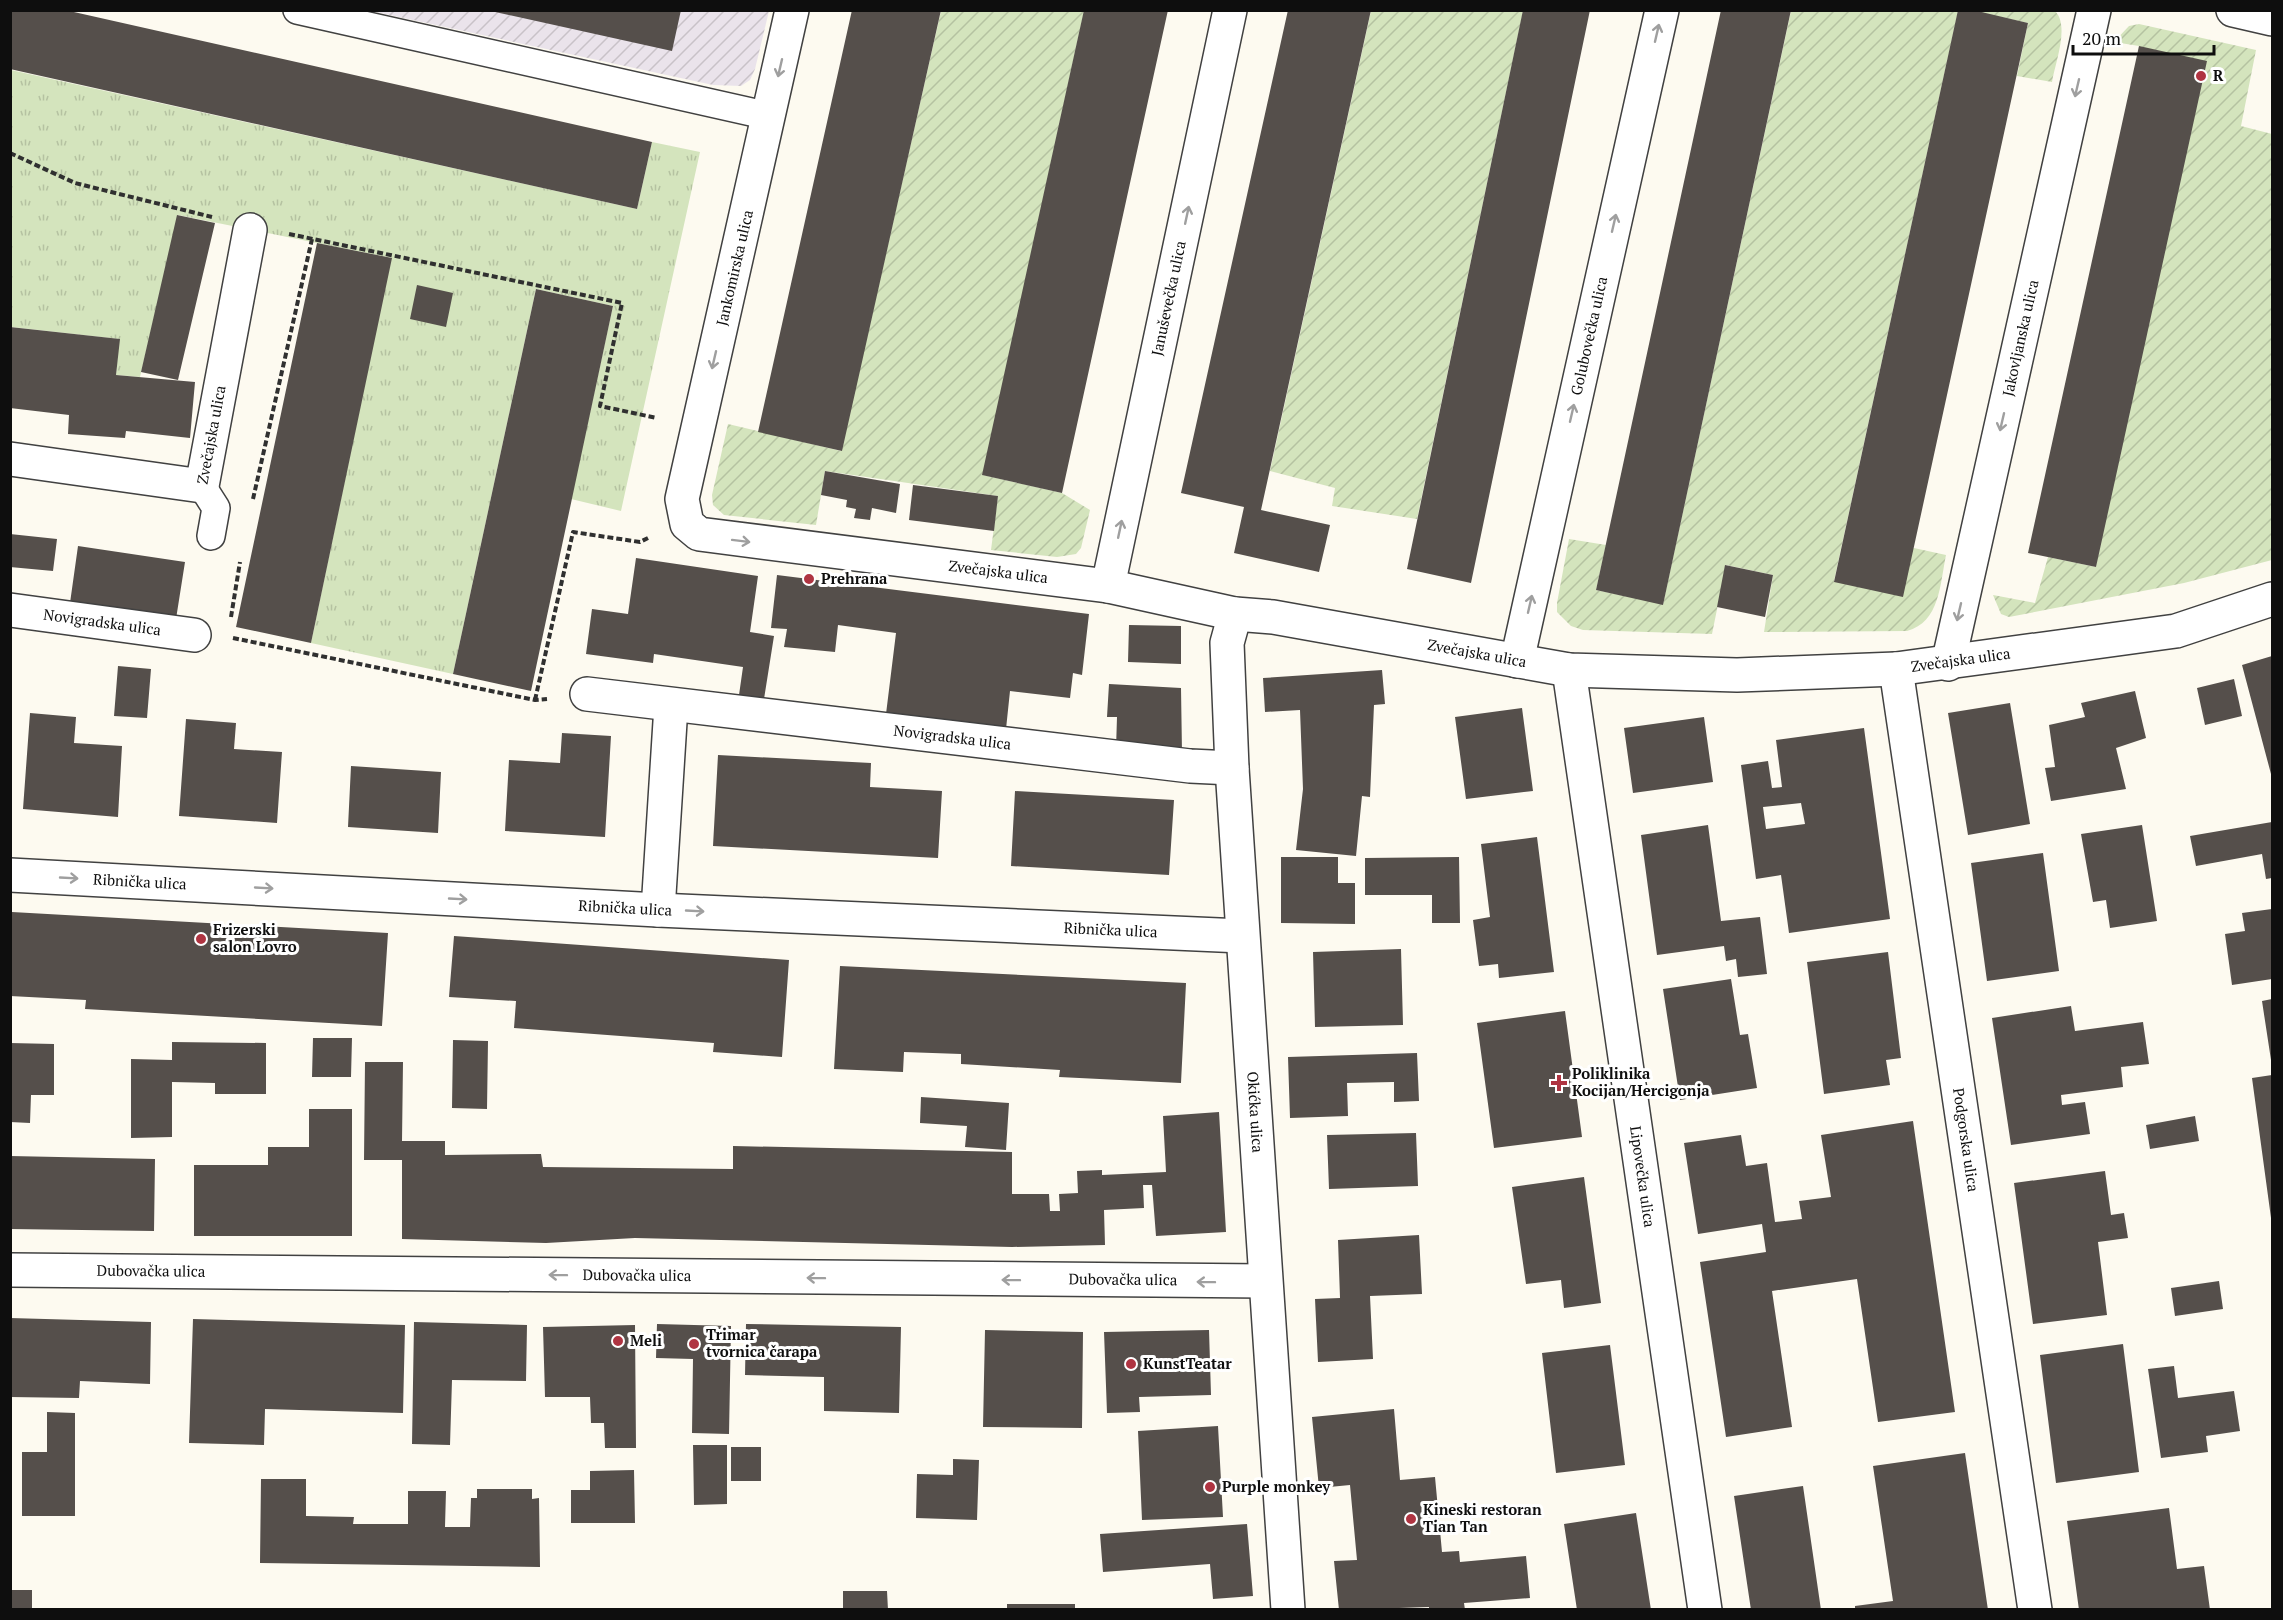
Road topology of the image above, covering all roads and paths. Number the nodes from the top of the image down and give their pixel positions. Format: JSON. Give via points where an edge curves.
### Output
{"nodes":[{"id":1,"x":297,"y":10,"type":"edge"},
{"id":2,"x":792,"y":10,"type":"edge"},
{"id":3,"x":1230,"y":10,"type":"edge"},
{"id":4,"x":1662,"y":10,"type":"edge"},
{"id":5,"x":2094,"y":10,"type":"edge"},
{"id":6,"x":2233,"y":10,"type":"edge"},
{"id":7,"x":2272,"y":19,"type":"edge"},
{"id":8,"x":769,"y":116,"type":"junction"},
{"id":9,"x":10,"y":153,"type":"edge"},
{"id":10,"x":217,"y":219,"type":"dead end"},
{"id":11,"x":266,"y":231,"type":"joint"},
{"id":12,"x":312,"y":239,"type":"junction"},
{"id":13,"x":699,"y":428,"type":"junction"},
{"id":14,"x":10,"y":459,"type":"edge"},
{"id":15,"x":202,"y":486,"type":"junction"},
{"id":16,"x":253,"y":502,"type":"dead end"},
{"id":17,"x":687,"y":524,"type":"junction"},
{"id":18,"x":211,"y":536,"type":"dead end"},
{"id":19,"x":241,"y":559,"type":"dead end"},
{"id":20,"x":1108,"y":586,"type":"junction"},
{"id":21,"x":2272,"y":599,"type":"edge"},
{"id":22,"x":10,"y":610,"type":"edge"},
{"id":23,"x":1235,"y":614,"type":"junction"},
{"id":24,"x":194,"y":634,"type":"joint"},
{"id":25,"x":227,"y":637,"type":"junction"},
{"id":26,"x":1517,"y":661,"type":"junction"},
{"id":27,"x":1948,"y":664,"type":"junction"},
{"id":28,"x":1896,"y":669,"type":"junction"},
{"id":29,"x":1569,"y":670,"type":"junction"},
{"id":30,"x":587,"y":694,"type":"joint"},
{"id":31,"x":535,"y":700,"type":"junction"},
{"id":32,"x":671,"y":706,"type":"junction"},
{"id":33,"x":1232,"y":768,"type":"junction"},
{"id":34,"x":10,"y":875,"type":"edge"},
{"id":35,"x":657,"y":910,"type":"junction"},
{"id":36,"x":1242,"y":936,"type":"junction"},
{"id":37,"x":10,"y":1270,"type":"edge"},
{"id":38,"x":1265,"y":1281,"type":"junction"},
{"id":39,"x":1288,"y":1610,"type":"edge"},
{"id":40,"x":1705,"y":1610,"type":"edge"},
{"id":41,"x":2035,"y":1610,"type":"edge"}],
"edges":[{"from":1,"to":8,"type":"lane"},
{"from":2,"to":8,"type":"street","name":"Jankomirska ulica","one_way":true},
{"from":20,"to":3,"type":"street","name":"Januševečka ulica","one_way":true},
{"from":26,"to":4,"type":"street","name":"Golubovečka ulica","one_way":true},
{"from":5,"to":27,"type":"street","name":"Jakovljanska ulica","one_way":true},
{"from":6,"to":7,"type":"street"},
{"from":8,"to":13,"type":"street","name":"Jankomirska ulica","one_way":true},
{"from":9,"to":10,"type":"path","via":[[75,183]]},
{"from":11,"to":12,"type":"path"},
{"from":11,"to":15,"type":"street","name":"Zvečajska ulica"},
{"from":12,"to":13,"type":"path","via":[[622,303],[600,406]]},
{"from":12,"to":16,"type":"path"},
{"from":13,"to":17,"type":"street","name":"Jankomirska ulica","via":[[682,499]]},
{"from":14,"to":15,"type":"street","name":"Zvečajska ulica"},
{"from":15,"to":18,"type":"lane","via":[[216,508]]},
{"from":17,"to":20,"type":"street","name":"Zvečajska ulica","one_way":true,"via":[[699,534],[714,537]]},
{"from":17,"to":31,"type":"path","via":[[640,542],[573,532]]},
{"from":19,"to":25,"type":"path"},
{"from":20,"to":23,"type":"street","name":"Zvečajska ulica"},
{"from":21,"to":27,"type":"street","name":"Zvečajska ulica","via":[[2176,631]]},
{"from":22,"to":24,"type":"street","name":"Novigradska ulica"},
{"from":23,"to":26,"type":"street","name":"Zvečajska ulica","via":[[1273,617]]},
{"from":23,"to":33,"type":"street","name":"Okićka ulica","via":[[1227,643]]},
{"from":24,"to":25,"type":"path"},
{"from":25,"to":31,"type":"path"},
{"from":26,"to":29,"type":"street","name":"Zvečajska ulica"},
{"from":27,"to":28,"type":"street","name":"Zvečajska ulica"},
{"from":28,"to":29,"type":"street","name":"Zvečajska ulica","via":[[1737,675]]},
{"from":28,"to":41,"type":"street","name":"Podgorska ulica"},
{"from":29,"to":40,"type":"street","name":"Lipovečka ulica"},
{"from":30,"to":31,"type":"path"},
{"from":30,"to":32,"type":"street","name":"Novigradska ulica"},
{"from":32,"to":33,"type":"street","name":"Novigradska ulica"},
{"from":32,"to":35,"type":"street"},
{"from":33,"to":36,"type":"street","name":"Okićka ulica"},
{"from":34,"to":35,"type":"street","name":"Ribnička ulica","one_way":true},
{"from":35,"to":36,"type":"street","name":"Ribnička ulica","one_way":true},
{"from":36,"to":38,"type":"street","name":"Okićka ulica"},
{"from":38,"to":37,"type":"street","name":"Dubovačka ulica","one_way":true},
{"from":38,"to":39,"type":"street","name":"Okićka ulica"}]}
